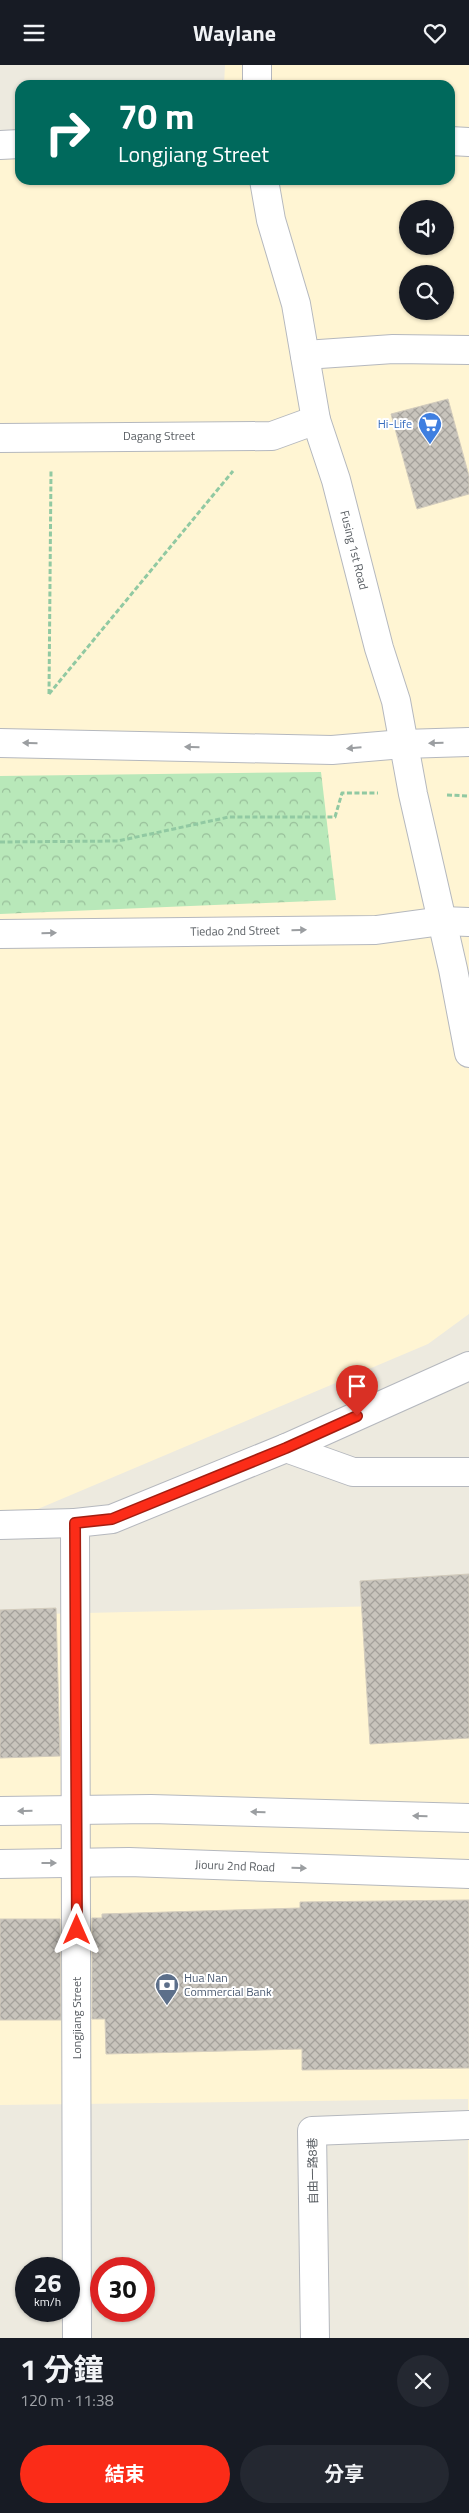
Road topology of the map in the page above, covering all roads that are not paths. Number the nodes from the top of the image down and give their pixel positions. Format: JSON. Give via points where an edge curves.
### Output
{"nodes":[{"id":1,"x":256,"y":65,"type":"edge"},
{"id":2,"x":258,"y":80,"type":"edge"},
{"id":3,"x":455,"y":141,"type":"edge"},
{"id":4,"x":469,"y":142,"type":"edge"},
{"id":5,"x":0,"y":145,"type":"edge"},
{"id":6,"x":15,"y":145,"type":"edge"},
{"id":7,"x":265,"y":185,"type":"edge"},
{"id":8,"x":469,"y":350,"type":"edge"},
{"id":9,"x":305,"y":355,"type":"junction"},
{"id":10,"x":316,"y":420,"type":"junction"},
{"id":11,"x":0,"y":438,"type":"edge"},
{"id":12,"x":469,"y":742,"type":"edge"},
{"id":13,"x":0,"y":743,"type":"edge"},
{"id":14,"x":403,"y":744,"type":"junction"},
{"id":15,"x":442,"y":921,"type":"junction"},
{"id":16,"x":469,"y":922,"type":"edge"},
{"id":17,"x":0,"y":934,"type":"edge"},
{"id":18,"x":469,"y":1053,"type":"edge"},
{"id":19,"x":469,"y":1366,"type":"edge"},
{"id":20,"x":286,"y":1448,"type":"junction"},
{"id":21,"x":469,"y":1472,"type":"edge"},
{"id":22,"x":75,"y":1523,"type":"junction"},
{"id":23,"x":0,"y":1525,"type":"edge"},
{"id":24,"x":76,"y":1810,"type":"junction"},
{"id":25,"x":0,"y":1811,"type":"edge"},
{"id":26,"x":469,"y":1818,"type":"edge"},
{"id":27,"x":77,"y":1863,"type":"junction"},
{"id":28,"x":0,"y":1864,"type":"edge"},
{"id":29,"x":469,"y":1874,"type":"edge"},
{"id":30,"x":469,"y":2125,"type":"edge"},
{"id":31,"x":77,"y":2338,"type":"edge"},
{"id":32,"x":315,"y":2338,"type":"edge"}],
"edges":[{"from":1,"to":2,"type":"street"},
{"from":3,"to":4,"type":"street"},
{"from":5,"to":6,"type":"street"},
{"from":7,"to":9,"type":"street","name":"Fusing 1st Road","via":[[271,220],[296,304]]},
{"from":8,"to":9,"type":"street","via":[[393,349]]},
{"from":9,"to":10,"type":"street","name":"Fusing 1st Road"},
{"from":10,"to":11,"type":"street","name":"Dagang Street","via":[[272,436]]},
{"from":10,"to":14,"type":"street","name":"Fusing 1st Road","via":[[336,480],[379,648],[396,701]]},
{"from":12,"to":14,"type":"street","one_way":true},
{"from":14,"to":13,"type":"street","one_way":true,"via":[[332,750]]},
{"from":14,"to":15,"type":"street","name":"Fusing 1st Road"},
{"from":15,"to":16,"type":"street","name":"Tiedao 2nd Street"},
{"from":17,"to":15,"type":"street","name":"Tiedao 2nd Street","one_way":true,"via":[[376,931]]},
{"from":15,"to":18,"type":"street","name":"Fusing 1st Road"},
{"from":19,"to":20,"type":"street"},
{"from":20,"to":21,"type":"street","via":[[352,1472]]},
{"from":20,"to":22,"type":"street","via":[[112,1519]]},
{"from":22,"to":23,"type":"street"},
{"from":22,"to":24,"type":"street","name":"Longjiang Street"},
{"from":24,"to":25,"type":"street","one_way":true},
{"from":26,"to":24,"type":"street","one_way":true,"via":[[150,1809]]},
{"from":24,"to":27,"type":"street","name":"Longjiang Street"},
{"from":28,"to":27,"type":"street","name":"Jiouru 2nd Road","one_way":true},
{"from":27,"to":29,"type":"street","name":"Jiouru 2nd Road","one_way":true},
{"from":27,"to":31,"type":"street","name":"Longjiang Street"},
{"from":30,"to":32,"type":"street","name":"自由一路8巷","via":[[312,2131]]}]}
